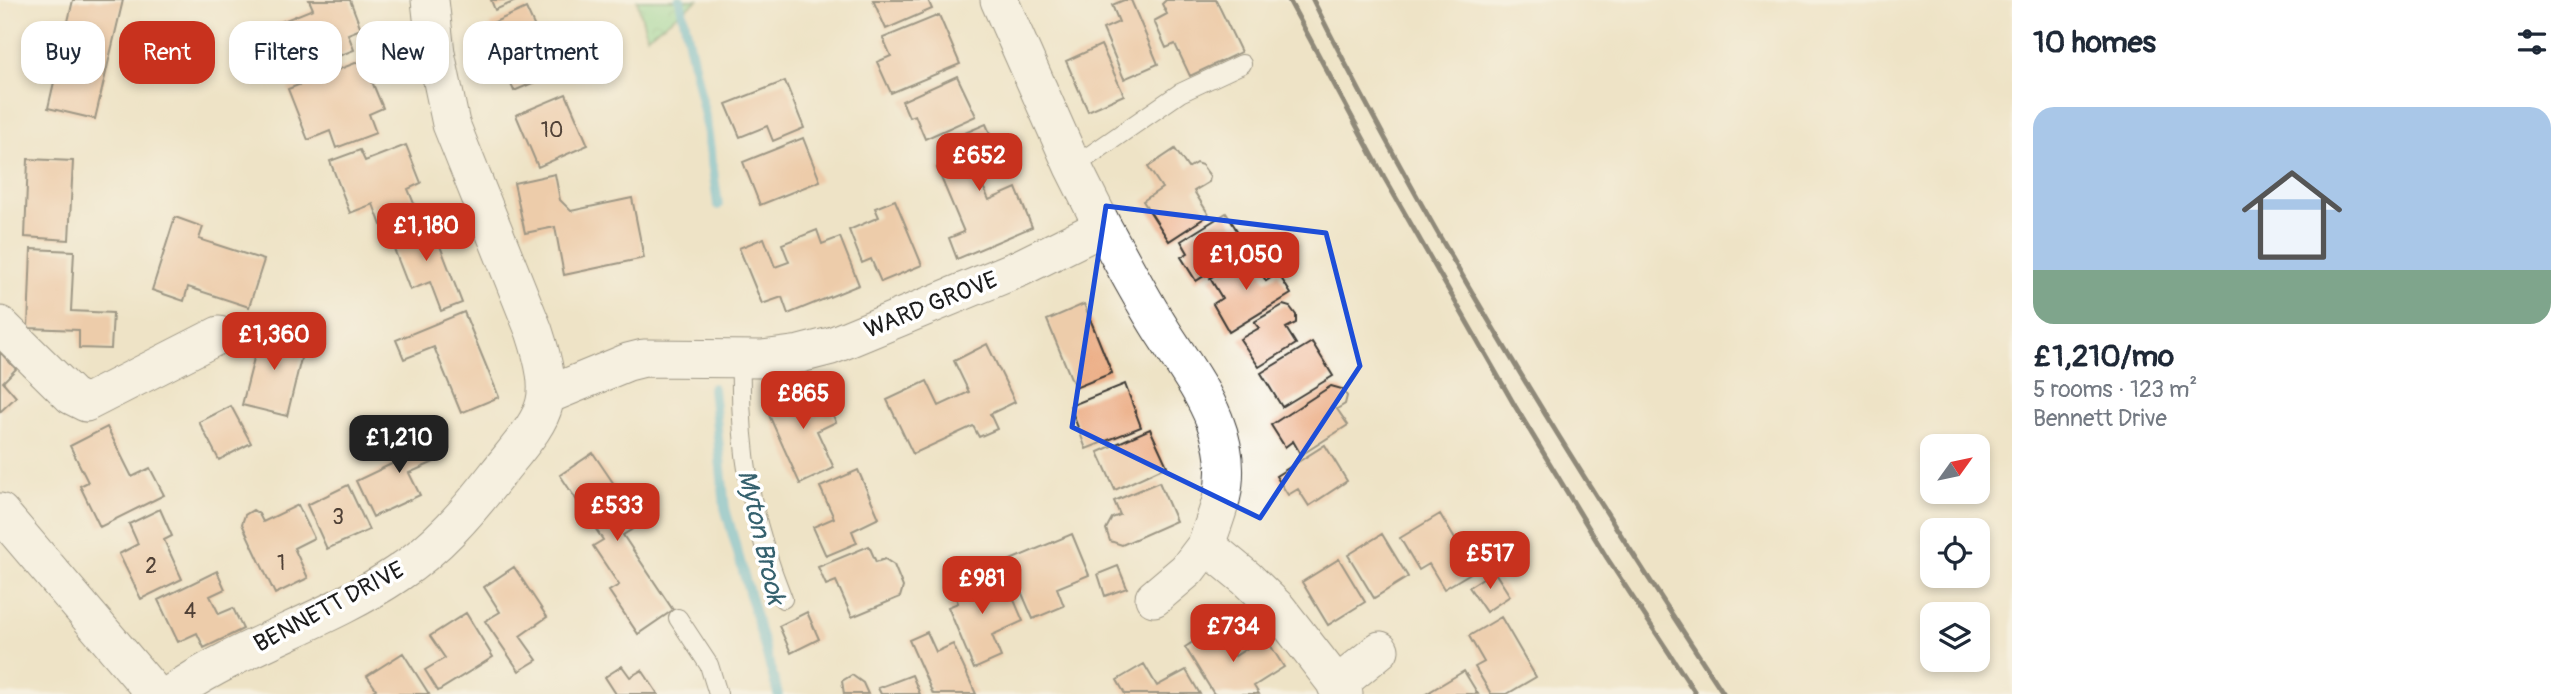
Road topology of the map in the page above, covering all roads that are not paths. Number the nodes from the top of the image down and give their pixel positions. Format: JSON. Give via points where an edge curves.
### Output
{"nodes":[{"id":1,"x":430,"y":0,"type":"edge"},
{"id":2,"x":999,"y":0,"type":"edge"},
{"id":3,"x":1242,"y":64,"type":"dead end"},
{"id":4,"x":1073,"y":167,"type":"junction"},
{"id":5,"x":1102,"y":227,"type":"junction"},
{"id":6,"x":0,"y":325,"type":"edge"},
{"id":7,"x":219,"y":335,"type":"dead end"},
{"id":8,"x":741,"y":360,"type":"junction"},
{"id":9,"x":548,"y":395,"type":"junction"},
{"id":10,"x":0,"y":512,"type":"edge"},
{"id":11,"x":1206,"y":545,"type":"junction"},
{"id":12,"x":1154,"y":598,"type":"dead end"},
{"id":13,"x":783,"y":599,"type":"dead end"},
{"id":14,"x":678,"y":618,"type":"dead end"},
{"id":15,"x":1380,"y":650,"type":"dead end"},
{"id":16,"x":1340,"y":690,"type":"edge"},
{"id":17,"x":155,"y":694,"type":"edge"},
{"id":18,"x":171,"y":694,"type":"edge"},
{"id":19,"x":718,"y":694,"type":"edge"}],
"edges":[{"from":1,"to":9,"type":"street","via":[[451,124],[534,331]]},
{"from":2,"to":4,"type":"street"},
{"from":3,"to":4,"type":"lane","via":[[1180,93]]},
{"from":4,"to":5,"type":"street"},
{"from":5,"to":8,"type":"street","name":"WARD GROVE","via":[[1020,268],[831,346]]},
{"from":5,"to":11,"type":"street","via":[[1214,417],[1224,479]]},
{"from":6,"to":7,"type":"street","via":[[72,396],[86,403]]},
{"from":8,"to":9,"type":"street","name":"WARD GROVE","via":[[644,358]]},
{"from":8,"to":13,"type":"lane","via":[[744,463],[753,509]]},
{"from":9,"to":18,"type":"street","name":"BENNETT DRIVE","via":[[532,430],[485,490],[422,555],[396,575],[223,662]]},
{"from":10,"to":17,"type":"street"},
{"from":11,"to":12,"type":"street","via":[[1187,570]]},
{"from":11,"to":16,"type":"street","via":[[1278,609]]},
{"from":14,"to":19,"type":"lane","via":[[709,665]]},
{"from":15,"to":16,"type":"street"}]}
